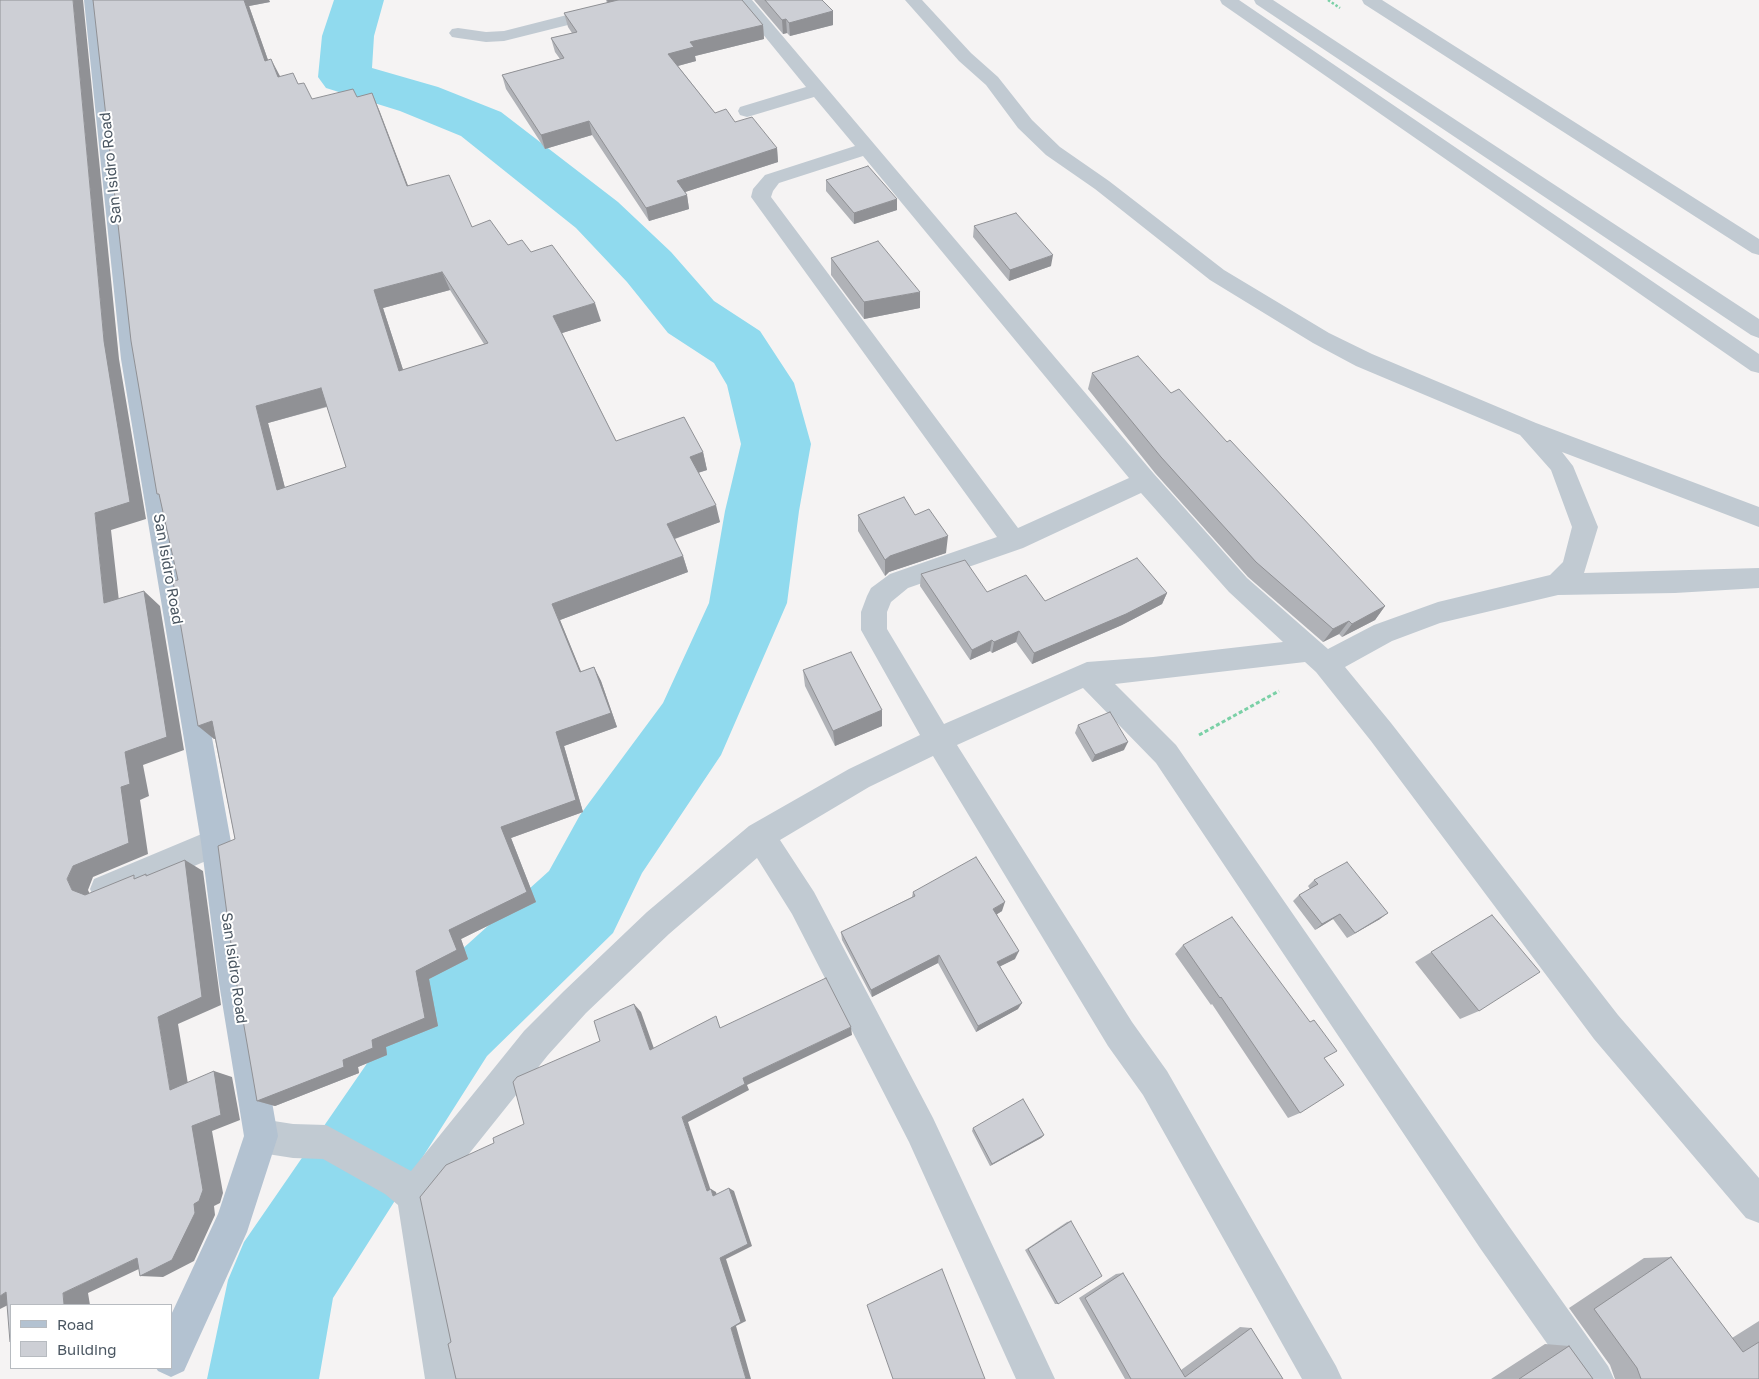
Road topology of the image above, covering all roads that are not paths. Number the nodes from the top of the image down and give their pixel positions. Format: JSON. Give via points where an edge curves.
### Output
{"nodes":[{"id":1,"x":92,"y":0,"type":"edge"},
{"id":2,"x":646,"y":0,"type":"edge"},
{"id":3,"x":743,"y":0,"type":"edge"},
{"id":4,"x":913,"y":0,"type":"edge"},
{"id":5,"x":1228,"y":0,"type":"edge"},
{"id":6,"x":1262,"y":0,"type":"edge"},
{"id":7,"x":1370,"y":0,"type":"edge"},
{"id":8,"x":458,"y":33,"type":"dead end"},
{"id":9,"x":819,"y":89,"type":"junction"},
{"id":10,"x":747,"y":111,"type":"dead end"},
{"id":11,"x":868,"y":148,"type":"junction"},
{"id":12,"x":1759,"y":248,"type":"edge"},
{"id":13,"x":1759,"y":330,"type":"edge"},
{"id":14,"x":1759,"y":365,"type":"edge"},
{"id":15,"x":1528,"y":429,"type":"junction"},
{"id":16,"x":1145,"y":481,"type":"junction"},
{"id":17,"x":1759,"y":517,"type":"edge"},
{"id":18,"x":1014,"y":542,"type":"junction"},
{"id":19,"x":1759,"y":578,"type":"edge"},
{"id":20,"x":1558,"y":584,"type":"junction"},
{"id":21,"x":1317,"y":657,"type":"junction"},
{"id":22,"x":1087,"y":674,"type":"junction"},
{"id":23,"x":938,"y":740,"type":"junction"},
{"id":24,"x":760,"y":836,"type":"junction"},
{"id":25,"x":216,"y":842,"type":"junction"},
{"id":26,"x":105,"y":889,"type":"edge"},
{"id":27,"x":261,"y":1136,"type":"junction"},
{"id":28,"x":406,"y":1188,"type":"junction"},
{"id":29,"x":1759,"y":1205,"type":"edge"},
{"id":30,"x":172,"y":1356,"type":"edge"},
{"id":31,"x":444,"y":1379,"type":"edge"},
{"id":32,"x":1036,"y":1379,"type":"edge"},
{"id":33,"x":1323,"y":1379,"type":"edge"},
{"id":34,"x":1595,"y":1379,"type":"edge"}],
"edges":[{"from":1,"to":25,"type":"main road","name":"San Isidro Road","via":[[132,360]]},
{"from":2,"to":8,"type":"street","via":[[504,36]]},
{"from":3,"to":9,"type":"street"},
{"from":4,"to":15,"type":"street","via":[[965,57],[992,81],[1024,124],[1053,151],[1217,275],[1364,360]]},
{"from":5,"to":14,"type":"street"},
{"from":6,"to":13,"type":"street"},
{"from":7,"to":12,"type":"street"},
{"from":9,"to":10,"type":"street"},
{"from":9,"to":11,"type":"street"},
{"from":11,"to":16,"type":"street"},
{"from":11,"to":18,"type":"street","via":[[772,179],[761,197]]},
{"from":15,"to":17,"type":"street"},
{"from":15,"to":20,"type":"street","via":[[1561,466],[1585,527],[1574,567]]},
{"from":16,"to":18,"type":"street"},
{"from":16,"to":21,"type":"street","via":[[1238,585]]},
{"from":18,"to":23,"type":"street","via":[[899,581],[880,596],[874,612],[874,630]]},
{"from":19,"to":20,"type":"street"},
{"from":20,"to":21,"type":"street","via":[[1438,613]]},
{"from":21,"to":22,"type":"street"},
{"from":21,"to":29,"type":"street","via":[[1381,732],[1606,1027]]},
{"from":22,"to":23,"type":"street"},
{"from":22,"to":34,"type":"street","via":[[1166,754],[1493,1235]]},
{"from":23,"to":24,"type":"street","via":[[859,778]]},
{"from":23,"to":33,"type":"street","via":[[1120,1034],[1155,1083]]},
{"from":24,"to":28,"type":"street","via":[[658,922],[575,1002]]},
{"from":24,"to":32,"type":"street","via":[[803,903],[921,1130]]},
{"from":25,"to":26,"type":"street"},
{"from":25,"to":27,"type":"main road","name":"San Isidro Road"},
{"from":27,"to":28,"type":"street","via":[[326,1142]]},
{"from":27,"to":30,"type":"main road","via":[[234,1219]]},
{"from":28,"to":31,"type":"street"}]}
